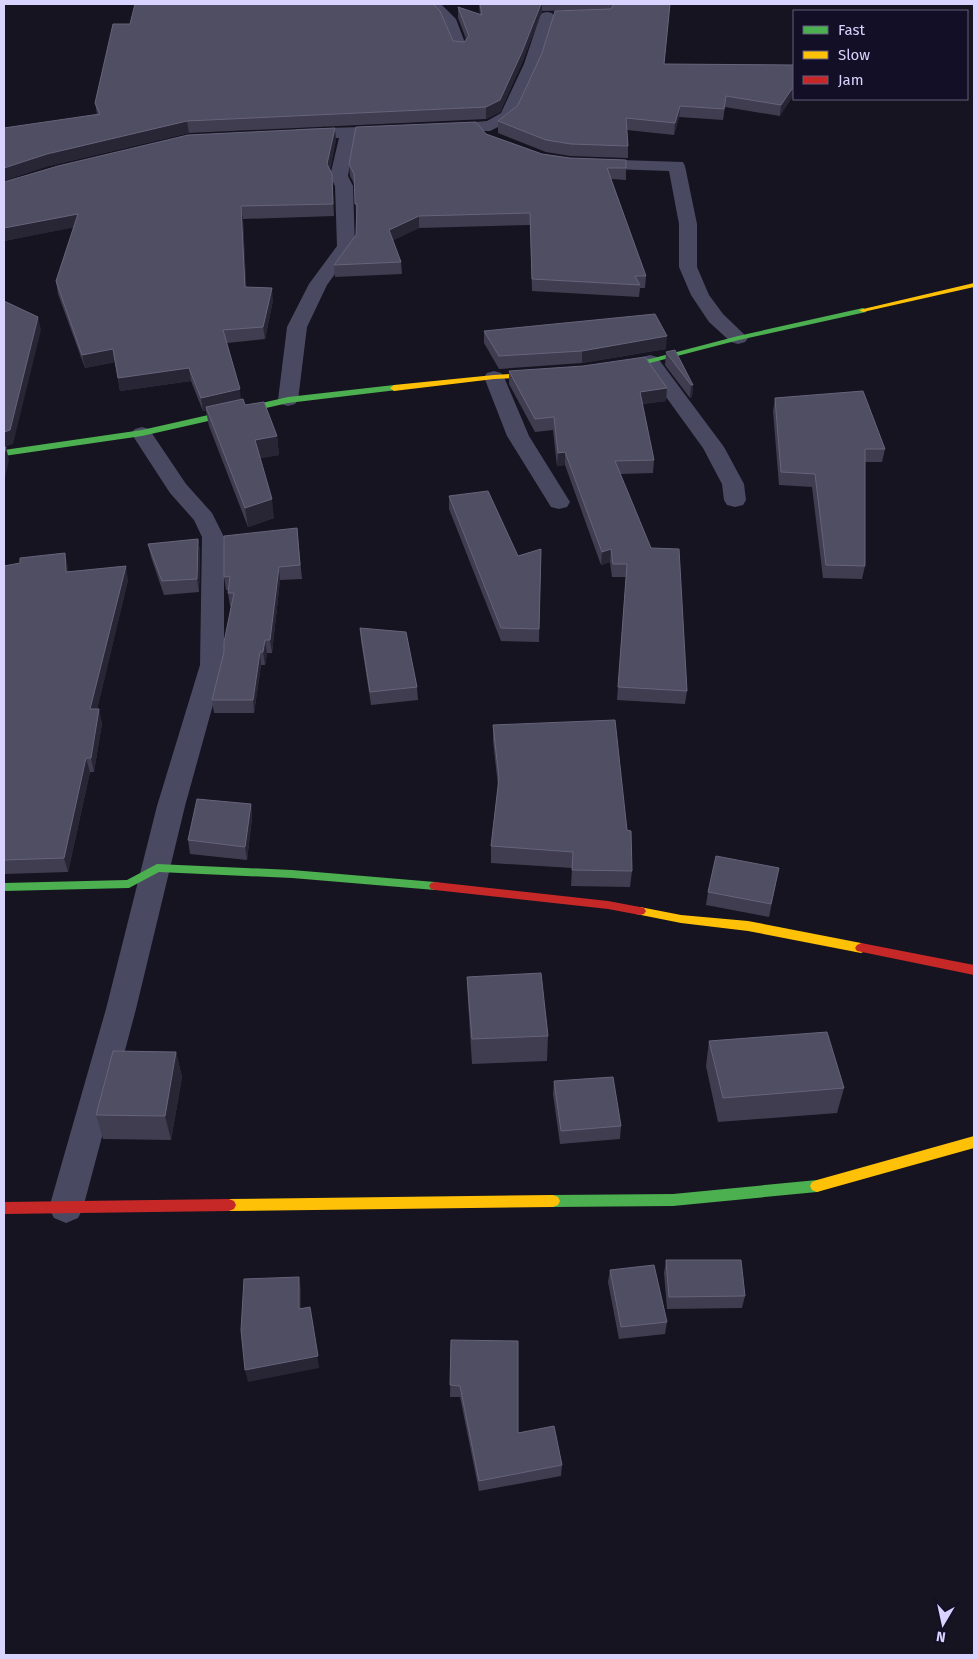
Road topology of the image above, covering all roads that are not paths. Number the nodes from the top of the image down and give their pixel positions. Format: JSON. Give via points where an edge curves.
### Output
{"nodes":[{"id":1,"x":434,"y":4,"type":"edge"},
{"id":2,"x":547,"y":12,"type":"edge"},
{"id":3,"x":459,"y":48,"type":"edge"},
{"id":4,"x":430,"y":129,"type":"edge"},
{"id":5,"x":411,"y":130,"type":"edge"},
{"id":6,"x":351,"y":133,"type":"junction"},
{"id":7,"x":286,"y":135,"type":"edge"},
{"id":8,"x":570,"y":163,"type":"edge"},
{"id":9,"x":974,"y":285,"type":"edge"},
{"id":10,"x":738,"y":338,"type":"junction"},
{"id":11,"x":650,"y":361,"type":"junction"},
{"id":12,"x":602,"y":368,"type":"edge"},
{"id":13,"x":553,"y":373,"type":"edge"},
{"id":14,"x":494,"y":377,"type":"junction"},
{"id":15,"x":288,"y":400,"type":"junction"},
{"id":16,"x":142,"y":433,"type":"junction"},
{"id":17,"x":4,"y":454,"type":"edge"},
{"id":18,"x":735,"y":500,"type":"dead end"},
{"id":19,"x":559,"y":502,"type":"dead end"},
{"id":20,"x":157,"y":868,"type":"junction"},
{"id":21,"x":4,"y":887,"type":"edge"},
{"id":22,"x":974,"y":970,"type":"edge"},
{"id":23,"x":974,"y":1142,"type":"edge"},
{"id":24,"x":4,"y":1208,"type":"edge"},
{"id":25,"x":66,"y":1208,"type":"junction"}],
"edges":[{"from":1,"to":3,"type":"street","via":[[449,18]]},
{"from":2,"to":4,"type":"street","via":[[532,64],[508,116],[491,133]]},
{"from":5,"to":6,"type":"street"},
{"from":6,"to":7,"type":"street"},
{"from":6,"to":15,"type":"street","via":[[346,139],[339,176],[344,186],[346,246],[318,284],[297,327]]},
{"from":8,"to":10,"type":"street","via":[[677,166],[688,224],[688,267],[700,295],[716,318]]},
{"from":9,"to":10,"type":"street"},
{"from":10,"to":11,"type":"street"},
{"from":11,"to":12,"type":"street"},
{"from":11,"to":18,"type":"street","via":[[713,447],[733,484]]},
{"from":13,"to":14,"type":"street"},
{"from":14,"to":15,"type":"street"},
{"from":14,"to":19,"type":"street","via":[[518,436]]},
{"from":15,"to":16,"type":"street"},
{"from":16,"to":17,"type":"street"},
{"from":16,"to":20,"type":"street","via":[[178,488],[204,518],[213,537],[212,666],[171,806]]},
{"from":20,"to":21,"type":"street","via":[[129,884]]},
{"from":20,"to":22,"type":"street","via":[[292,874],[482,890],[608,905],[681,919],[748,926]]},
{"from":20,"to":25,"type":"street"},
{"from":23,"to":25,"type":"street","via":[[823,1185],[673,1200]]},
{"from":24,"to":25,"type":"street"}]}
